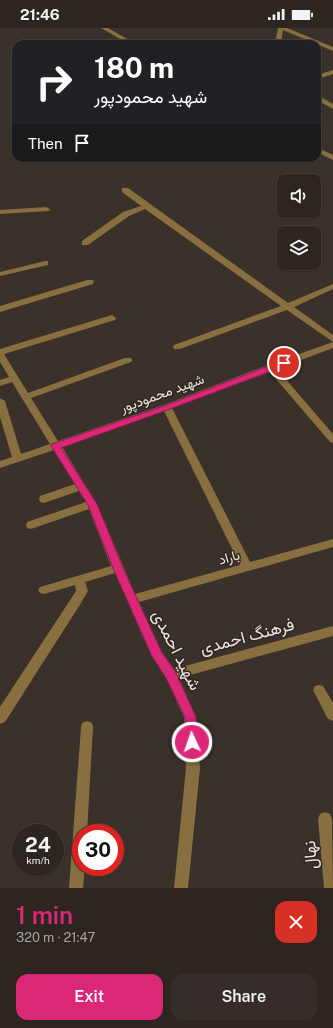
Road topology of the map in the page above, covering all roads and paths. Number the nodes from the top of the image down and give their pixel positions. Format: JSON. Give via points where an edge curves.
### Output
{"nodes":[{"id":1,"x":104,"y":28,"type":"edge"},
{"id":2,"x":281,"y":28,"type":"edge"},
{"id":3,"x":298,"y":28,"type":"edge"},
{"id":4,"x":126,"y":40,"type":"edge"},
{"id":5,"x":279,"y":40,"type":"edge"},
{"id":6,"x":311,"y":40,"type":"edge"},
{"id":7,"x":333,"y":43,"type":"edge"},
{"id":8,"x":321,"y":44,"type":"edge"},
{"id":9,"x":333,"y":49,"type":"edge"},
{"id":10,"x":333,"y":72,"type":"edge"},
{"id":11,"x":321,"y":76,"type":"edge"},
{"id":12,"x":321,"y":100,"type":"edge"},
{"id":13,"x":333,"y":107,"type":"edge"},
{"id":14,"x":321,"y":150,"type":"edge"},
{"id":15,"x":333,"y":158,"type":"edge"},
{"id":16,"x":125,"y":190,"type":"dead end"},
{"id":17,"x":146,"y":206,"type":"junction"},
{"id":18,"x":46,"y":209,"type":"dead end"},
{"id":19,"x":0,"y":212,"type":"edge"},
{"id":20,"x":85,"y":243,"type":"dead end"},
{"id":21,"x":45,"y":263,"type":"dead end"},
{"id":22,"x":0,"y":274,"type":"edge"},
{"id":23,"x":90,"y":282,"type":"dead end"},
{"id":24,"x":333,"y":286,"type":"edge"},
{"id":25,"x":287,"y":307,"type":"junction"},
{"id":26,"x":0,"y":310,"type":"edge"},
{"id":27,"x":112,"y":318,"type":"dead end"},
{"id":28,"x":333,"y":339,"type":"edge"},
{"id":29,"x":333,"y":345,"type":"edge"},
{"id":30,"x":177,"y":347,"type":"dead end"},
{"id":31,"x":0,"y":354,"type":"edge"},
{"id":32,"x":128,"y":360,"type":"dead end"},
{"id":33,"x":272,"y":367,"type":"junction"},
{"id":34,"x":14,"y":379,"type":"junction"},
{"id":35,"x":0,"y":383,"type":"edge"},
{"id":36,"x":25,"y":397,"type":"junction"},
{"id":37,"x":0,"y":401,"type":"edge"},
{"id":38,"x":167,"y":408,"type":"junction"},
{"id":39,"x":333,"y":440,"type":"edge"},
{"id":40,"x":55,"y":446,"type":"junction"},
{"id":41,"x":17,"y":459,"type":"junction"},
{"id":42,"x":0,"y":465,"type":"edge"},
{"id":43,"x":81,"y":486,"type":"junction"},
{"id":44,"x":44,"y":499,"type":"dead end"},
{"id":45,"x":92,"y":504,"type":"junction"},
{"id":46,"x":31,"y":525,"type":"dead end"},
{"id":47,"x":333,"y":543,"type":"edge"},
{"id":48,"x":247,"y":567,"type":"junction"},
{"id":49,"x":118,"y":568,"type":"junction"},
{"id":50,"x":79,"y":580,"type":"junction"},
{"id":51,"x":44,"y":590,"type":"dead end"},
{"id":52,"x":133,"y":599,"type":"junction"},
{"id":53,"x":333,"y":631,"type":"edge"},
{"id":54,"x":171,"y":675,"type":"junction"},
{"id":55,"x":319,"y":690,"type":"dead end"},
{"id":56,"x":333,"y":715,"type":"edge"},
{"id":57,"x":0,"y":718,"type":"edge"},
{"id":58,"x":87,"y":727,"type":"dead end"},
{"id":59,"x":325,"y":819,"type":"dead end"},
{"id":60,"x":76,"y":888,"type":"edge"},
{"id":61,"x":181,"y":888,"type":"edge"},
{"id":62,"x":331,"y":888,"type":"edge"}],
"edges":[{"from":1,"to":4,"type":"street"},
{"from":2,"to":5,"type":"street"},
{"from":2,"to":6,"type":"street"},
{"from":3,"to":7,"type":"street"},
{"from":8,"to":9,"type":"street"},
{"from":10,"to":11,"type":"street"},
{"from":12,"to":13,"type":"street"},
{"from":14,"to":15,"type":"street"},
{"from":16,"to":17,"type":"street"},
{"from":17,"to":20,"type":"street","via":[[126,214]]},
{"from":17,"to":25,"type":"street"},
{"from":18,"to":19,"type":"street"},
{"from":21,"to":22,"type":"street"},
{"from":23,"to":26,"type":"street"},
{"from":24,"to":25,"type":"street"},
{"from":25,"to":28,"type":"street"},
{"from":25,"to":30,"type":"street"},
{"from":27,"to":31,"type":"street"},
{"from":29,"to":33,"type":"street","name":"شهید محمودپور"},
{"from":31,"to":34,"type":"street","name":"شهید احمدی"},
{"from":32,"to":36,"type":"street"},
{"from":33,"to":38,"type":"street","name":"شهید محمودپور"},
{"from":33,"to":39,"type":"street"},
{"from":34,"to":35,"type":"street"},
{"from":34,"to":36,"type":"street","name":"شهید احمدی"},
{"from":36,"to":40,"type":"street","name":"شهید احمدی"},
{"from":37,"to":41,"type":"street"},
{"from":38,"to":40,"type":"street","name":"شهید محمودپور"},
{"from":38,"to":48,"type":"street"},
{"from":40,"to":41,"type":"street","name":"شهید محمودپور"},
{"from":40,"to":43,"type":"street","name":"شهید احمدی"},
{"from":41,"to":42,"type":"street","name":"شهید محمودپور"},
{"from":43,"to":44,"type":"street"},
{"from":43,"to":45,"type":"street","name":"شهید احمدی"},
{"from":45,"to":46,"type":"street"},
{"from":45,"to":49,"type":"street","name":"شهید احمدی"},
{"from":47,"to":48,"type":"street","name":"باراد"},
{"from":48,"to":52,"type":"street","name":"باراد"},
{"from":49,"to":50,"type":"street"},
{"from":49,"to":52,"type":"street","name":"شهید احمدی"},
{"from":50,"to":51,"type":"street"},
{"from":50,"to":57,"type":"street","via":[[82,592]]},
{"from":52,"to":54,"type":"street","name":"شهید احمدی","via":[[157,656]]},
{"from":53,"to":54,"type":"street","name":"فرهنگ احمدی"},
{"from":54,"to":61,"type":"street","name":"شهید احمدی","via":[[190,717],[193,761]]},
{"from":55,"to":56,"type":"street"},
{"from":58,"to":60,"type":"street"},
{"from":59,"to":62,"type":"street","name":"نهال"}]}
